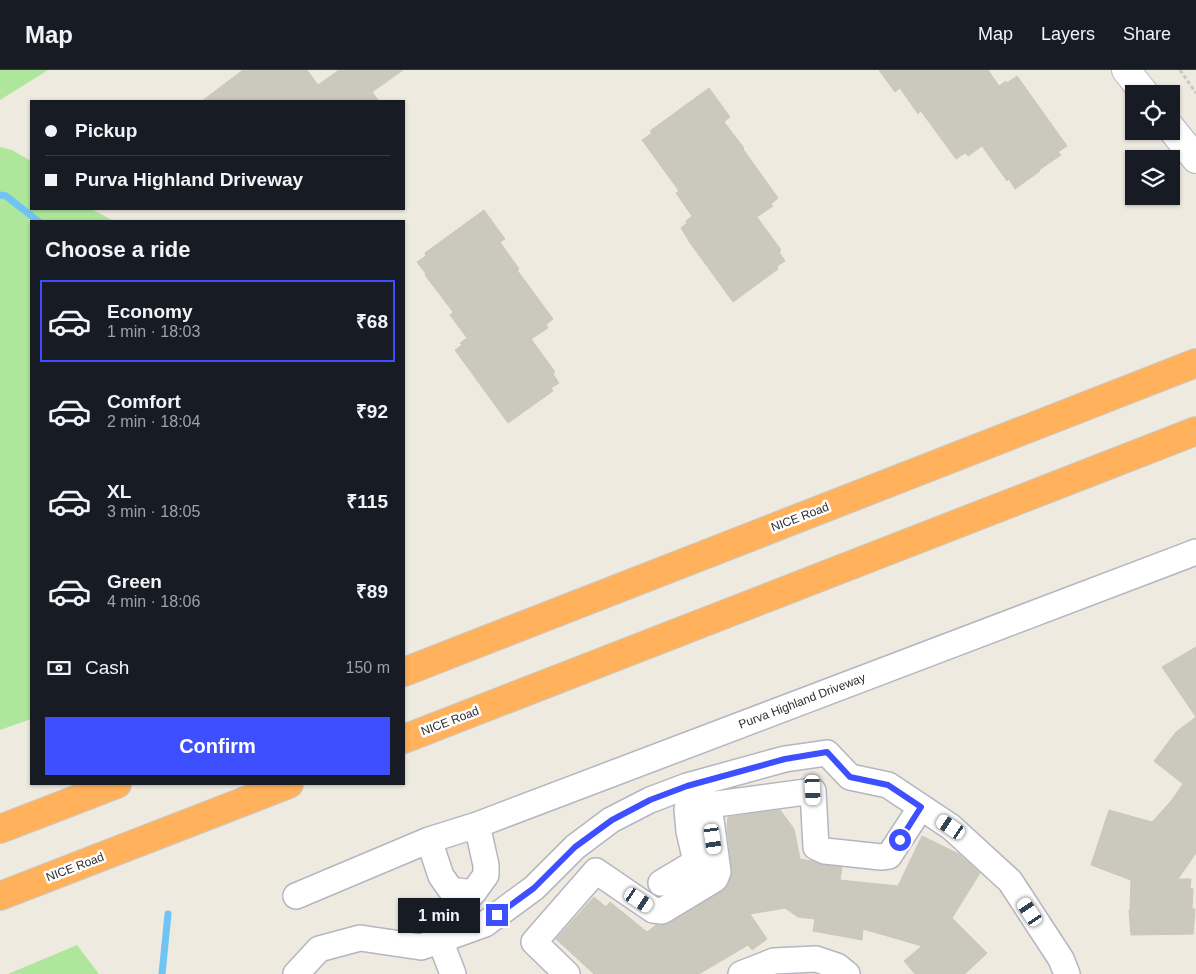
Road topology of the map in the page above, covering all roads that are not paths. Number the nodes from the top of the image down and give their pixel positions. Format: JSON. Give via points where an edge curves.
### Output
{"nodes":[{"id":1,"x":1126,"y":70,"type":"edge"},
{"id":2,"x":1138,"y":85,"type":"edge"},
{"id":3,"x":1180,"y":139,"type":"edge"},
{"id":4,"x":1196,"y":159,"type":"edge"},
{"id":5,"x":1196,"y":363,"type":"edge"},
{"id":6,"x":1196,"y":431,"type":"edge"},
{"id":7,"x":1196,"y":552,"type":"edge"},
{"id":8,"x":405,"y":672,"type":"edge"},
{"id":9,"x":405,"y":739,"type":"edge"},
{"id":10,"x":114,"y":785,"type":"edge"},
{"id":11,"x":286,"y":785,"type":"edge"},
{"id":12,"x":709,"y":805,"type":"junction"},
{"id":13,"x":921,"y":807,"type":"junction"},
{"id":14,"x":477,"y":824,"type":"junction"},
{"id":15,"x":0,"y":829,"type":"edge"},
{"id":16,"x":429,"y":840,"type":"junction"},
{"id":17,"x":661,"y":883,"type":"dead end"},
{"id":18,"x":473,"y":892,"type":"junction"},
{"id":19,"x":0,"y":896,"type":"edge"},
{"id":20,"x":296,"y":896,"type":"dead end"},
{"id":21,"x":484,"y":924,"type":"junction"},
{"id":22,"x":440,"y":940,"type":"junction"},
{"id":23,"x":296,"y":974,"type":"edge"},
{"id":24,"x":453,"y":974,"type":"edge"},
{"id":25,"x":567,"y":974,"type":"edge"},
{"id":26,"x":741,"y":974,"type":"edge"},
{"id":27,"x":847,"y":974,"type":"edge"},
{"id":28,"x":1067,"y":974,"type":"edge"}],
"edges":[{"from":1,"to":2,"type":"street"},
{"from":3,"to":4,"type":"street"},
{"from":5,"to":8,"type":"highway","name":"NICE Road"},
{"from":6,"to":9,"type":"highway","name":"NICE Road"},
{"from":7,"to":14,"type":"street","name":"Purva Highland Driveway"},
{"from":10,"to":15,"type":"highway"},
{"from":11,"to":19,"type":"highway","name":"NICE Road"},
{"from":12,"to":13,"type":"street","via":[[813,790],[816,847],[825,851],[881,857],[889,856]]},
{"from":12,"to":17,"type":"street","via":[[687,809],[696,862]]},
{"from":12,"to":25,"type":"street","via":[[718,872],[715,879],[662,911],[653,910],[596,871],[534,942]]},
{"from":13,"to":21,"type":"street","via":[[888,785],[850,777],[827,752],[776,761],[687,786],[650,800],[612,820],[575,847],[534,888]]},
{"from":13,"to":28,"type":"street","via":[[951,827],[1010,881],[1061,959]]},
{"from":14,"to":16,"type":"street","name":"Purva Highland Driveway"},
{"from":14,"to":18,"type":"street","via":[[486,875]]},
{"from":16,"to":18,"type":"street","via":[[441,876],[451,890]]},
{"from":16,"to":20,"type":"street","name":"Purva Highland Driveway"},
{"from":18,"to":21,"type":"street"},
{"from":21,"to":22,"type":"street"},
{"from":22,"to":23,"type":"street","via":[[421,947],[360,938],[319,950]]},
{"from":22,"to":24,"type":"street"},
{"from":26,"to":27,"type":"street","via":[[774,961],[816,959],[837,966]]}]}
